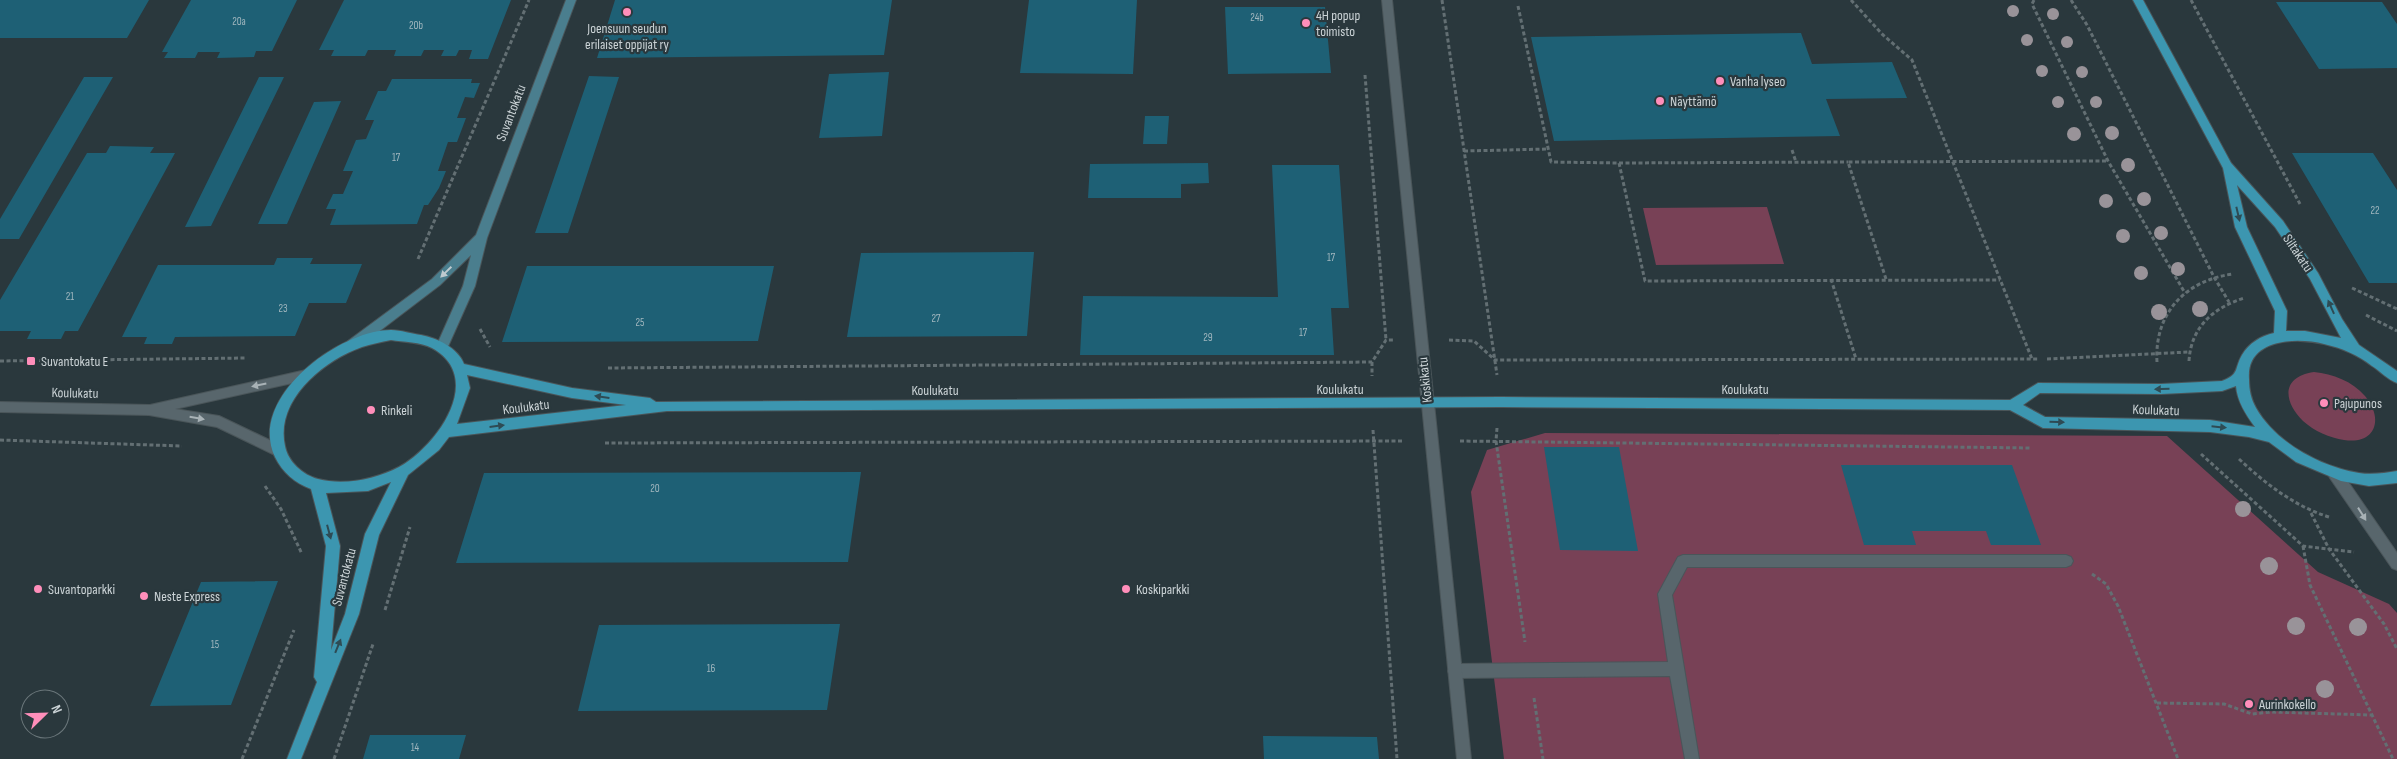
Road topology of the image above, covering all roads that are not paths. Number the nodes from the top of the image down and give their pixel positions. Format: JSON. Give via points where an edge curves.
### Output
{"nodes":[{"id":1,"x":571,"y":0,"type":"edge"},
{"id":2,"x":1387,"y":0,"type":"edge"},
{"id":3,"x":2138,"y":0,"type":"edge"},
{"id":4,"x":2227,"y":166,"type":"junction"},
{"id":5,"x":481,"y":238,"type":"junction"},
{"id":6,"x":2280,"y":335,"type":"junction"},
{"id":7,"x":351,"y":346,"type":"junction"},
{"id":8,"x":442,"y":347,"type":"junction"},
{"id":9,"x":2355,"y":349,"type":"junction"},
{"id":10,"x":460,"y":368,"type":"junction"},
{"id":11,"x":306,"y":375,"type":"junction"},
{"id":12,"x":2242,"y":375,"type":"junction"},
{"id":13,"x":2397,"y":377,"type":"edge"},
{"id":14,"x":1428,"y":403,"type":"junction"},
{"id":15,"x":2012,"y":405,"type":"junction"},
{"id":16,"x":667,"y":406,"type":"junction"},
{"id":17,"x":0,"y":407,"type":"edge"},
{"id":18,"x":149,"y":410,"type":"junction"},
{"id":19,"x":449,"y":431,"type":"junction"},
{"id":20,"x":2273,"y":437,"type":"junction"},
{"id":21,"x":280,"y":451,"type":"junction"},
{"id":22,"x":403,"y":471,"type":"junction"},
{"id":23,"x":2335,"y":474,"type":"junction"},
{"id":24,"x":2397,"y":476,"type":"edge"},
{"id":25,"x":317,"y":485,"type":"junction"},
{"id":26,"x":2066,"y":561,"type":"road end"},
{"id":27,"x":2397,"y":564,"type":"edge"},
{"id":28,"x":1676,"y":669,"type":"junction"},
{"id":29,"x":1455,"y":671,"type":"junction"},
{"id":30,"x":320,"y":692,"type":"junction"},
{"id":31,"x":294,"y":759,"type":"edge"},
{"id":32,"x":1464,"y":759,"type":"edge"},
{"id":33,"x":1692,"y":759,"type":"edge"}],
"edges":[{"from":1,"to":5,"type":"main road","name":"Suvantokatu"},
{"from":2,"to":14,"type":"street","name":"Koskikatu"},
{"from":3,"to":4,"type":"main road","name":"Siltakatu"},
{"from":4,"to":6,"type":"main road","name":"Siltakatu","one_way":true,"via":[[2241,227],[2281,310]]},
{"from":9,"to":4,"type":"main road","name":"Siltakatu","one_way":true,"via":[[2314,276],[2279,224]]},
{"from":5,"to":7,"type":"main road","name":"Suvantokatu","one_way":true,"via":[[436,282]]},
{"from":5,"to":8,"type":"main road","name":"Suvantokatu","via":[[468,286]]},
{"from":6,"to":9,"type":"main road","via":[[2314,336]]},
{"from":6,"to":12,"type":"main road","via":[[2261,343],[2251,352]]},
{"from":7,"to":8,"type":"main road","via":[[391,335],[428,340]]},
{"from":7,"to":11,"type":"main road"},
{"from":8,"to":10,"type":"main road"},
{"from":9,"to":13,"type":"main road"},
{"from":16,"to":10,"type":"main road","name":"Koulukatu","one_way":true,"via":[[572,392]]},
{"from":10,"to":19,"type":"main road","via":[[463,398]]},
{"from":11,"to":18,"type":"street","name":"Koulukatu","one_way":true},
{"from":11,"to":21,"type":"main road","via":[[289,397],[278,421]]},
{"from":12,"to":15,"type":"main road","name":"Koulukatu","one_way":true,"via":[[2235,382],[2222,386],[2038,388]]},
{"from":12,"to":20,"type":"main road","via":[[2249,406]]},
{"from":14,"to":15,"type":"main road","name":"Koulukatu"},
{"from":14,"to":16,"type":"main road","name":"Koulukatu"},
{"from":14,"to":29,"type":"street","name":"Koskikatu"},
{"from":15,"to":20,"type":"main road","name":"Koulukatu","one_way":true,"via":[[2043,422],[2210,426]]},
{"from":19,"to":16,"type":"main road","name":"Koulukatu","one_way":true},
{"from":17,"to":18,"type":"street","name":"Koulukatu"},
{"from":18,"to":21,"type":"street","name":"Koulukatu","one_way":true,"via":[[219,422]]},
{"from":19,"to":22,"type":"main road","via":[[429,453]]},
{"from":20,"to":23,"type":"main road","via":[[2312,464]]},
{"from":21,"to":25,"type":"main road","via":[[293,472]]},
{"from":22,"to":25,"type":"main road","via":[[359,486],[337,488]]},
{"from":30,"to":22,"type":"main road","name":"Suvantokatu","one_way":true,"via":[[352,614],[372,534]]},
{"from":23,"to":24,"type":"main road","via":[[2383,480]]},
{"from":23,"to":27,"type":"street","one_way":true},
{"from":25,"to":30,"type":"main road","name":"Suvantokatu","one_way":true,"via":[[333,546]]},
{"from":26,"to":28,"type":"street","via":[[1683,561],[1665,594]]},
{"from":28,"to":29,"type":"street"},
{"from":28,"to":33,"type":"street"},
{"from":29,"to":32,"type":"street","name":"Koskikatu"},
{"from":30,"to":31,"type":"main road","name":"Suvantokatu"}]}
